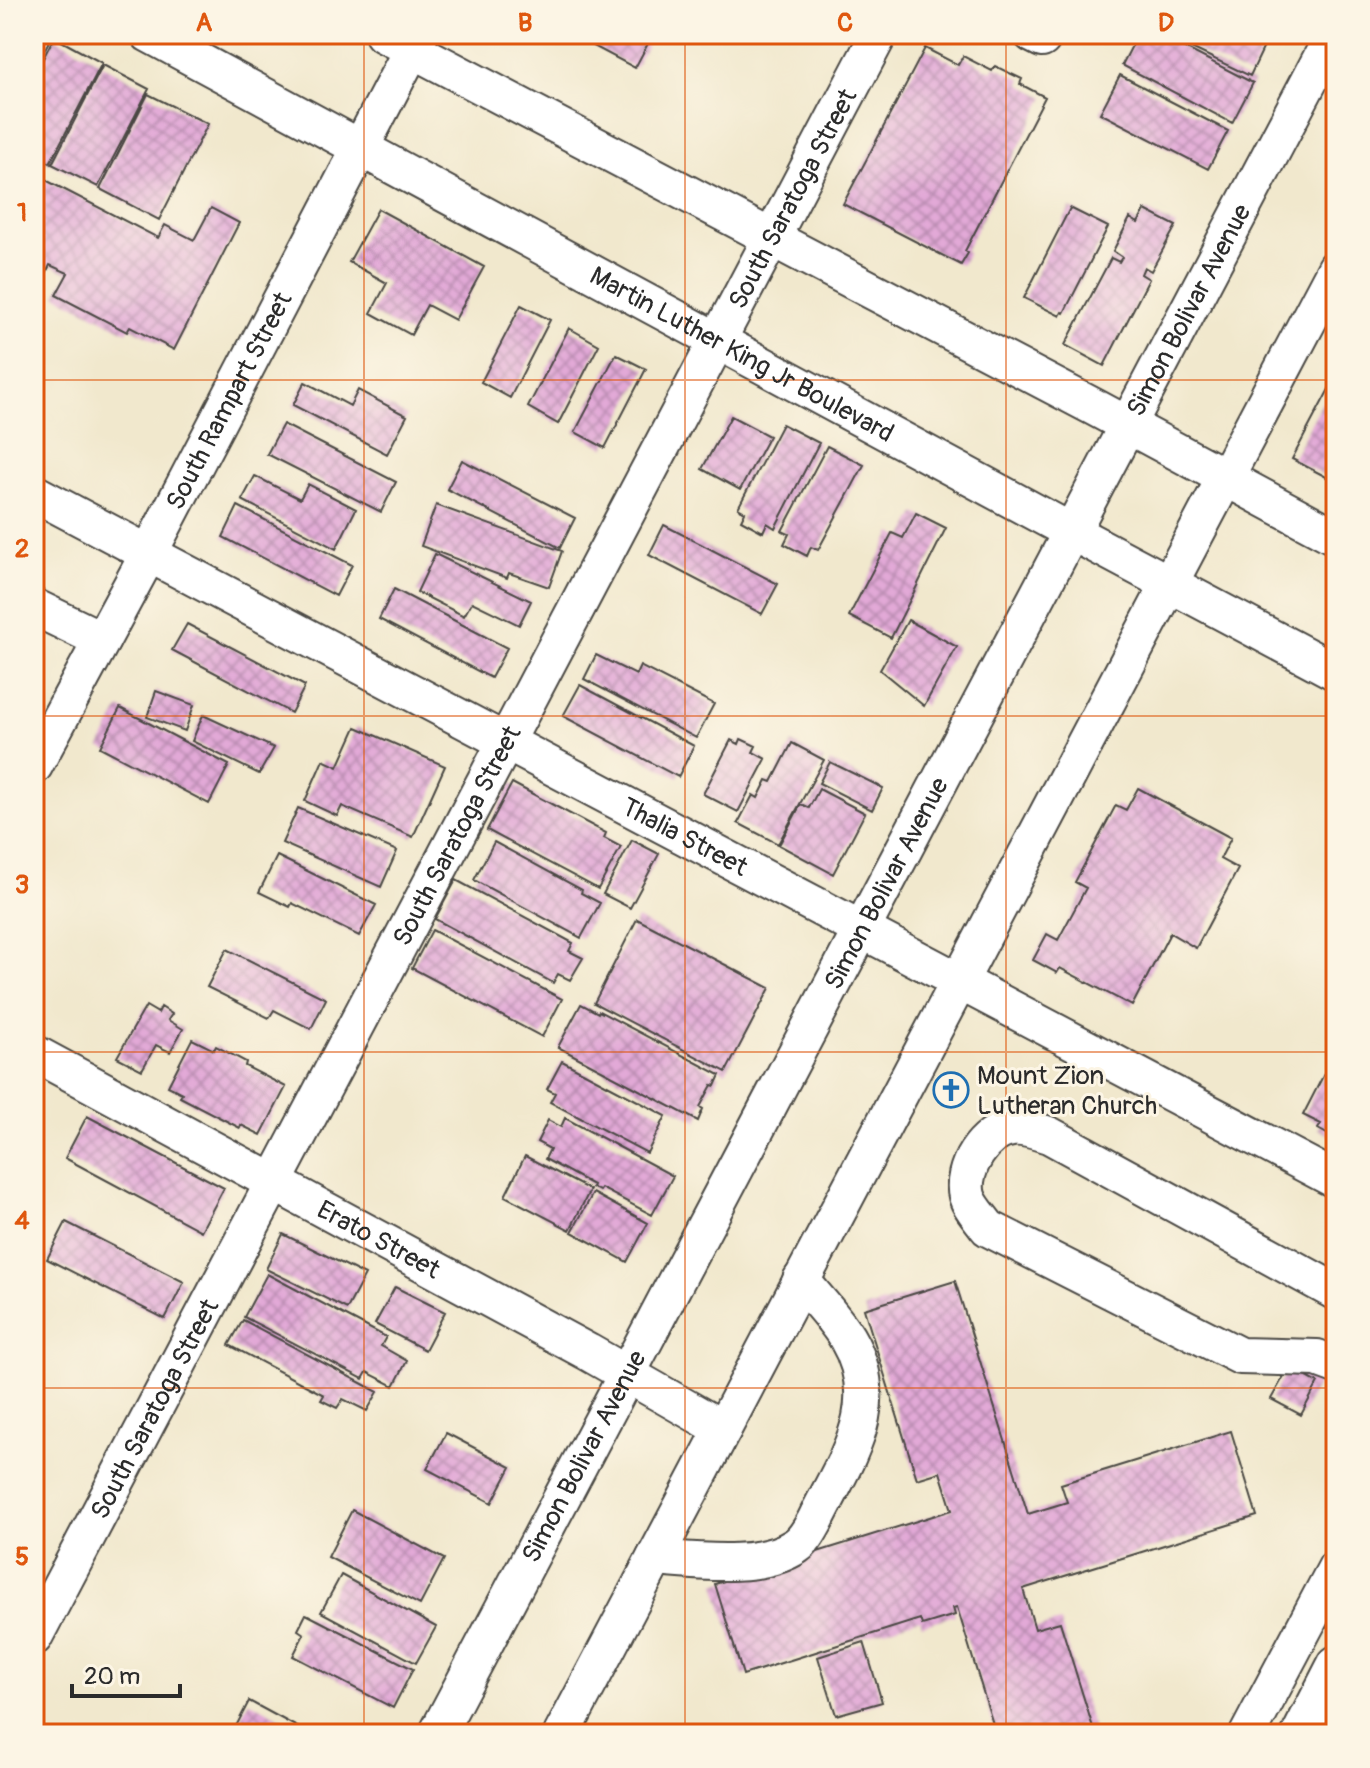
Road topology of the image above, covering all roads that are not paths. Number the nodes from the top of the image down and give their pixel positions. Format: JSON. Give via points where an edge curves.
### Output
{"nodes":[{"id":1,"x":149,"y":34,"type":"edge"},
{"id":2,"x":879,"y":34,"type":"edge"},
{"id":3,"x":1334,"y":34,"type":"edge"},
{"id":4,"x":405,"y":39,"type":"edge"},
{"id":5,"x":360,"y":149,"type":"junction"},
{"id":6,"x":772,"y":238,"type":"junction"},
{"id":7,"x":1336,"y":268,"type":"edge"},
{"id":8,"x":718,"y":341,"type":"junction"},
{"id":9,"x":1129,"y":425,"type":"junction"},
{"id":10,"x":1225,"y":477,"type":"junction"},
{"id":11,"x":34,"y":493,"type":"edge"},
{"id":12,"x":1070,"y":531,"type":"junction"},
{"id":13,"x":1336,"y":537,"type":"edge"},
{"id":14,"x":149,"y":553,"type":"junction"},
{"id":15,"x":1168,"y":584,"type":"junction"},
{"id":16,"x":34,"y":607,"type":"edge"},
{"id":17,"x":102,"y":640,"type":"junction"},
{"id":18,"x":1336,"y":672,"type":"edge"},
{"id":19,"x":45,"y":718,"type":"edge"},
{"id":20,"x":507,"y":743,"type":"junction"},
{"id":21,"x":34,"y":766,"type":"edge"},
{"id":22,"x":862,"y":929,"type":"junction"},
{"id":23,"x":958,"y":981,"type":"junction"},
{"id":24,"x":34,"y":1053,"type":"edge"},
{"id":25,"x":1336,"y":1180,"type":"edge"},
{"id":26,"x":273,"y":1181,"type":"junction"},
{"id":27,"x":801,"y":1280,"type":"junction"},
{"id":28,"x":1336,"y":1292,"type":"edge"},
{"id":29,"x":1336,"y":1365,"type":"edge"},
{"id":30,"x":628,"y":1374,"type":"junction"},
{"id":31,"x":723,"y":1429,"type":"junction"},
{"id":32,"x":655,"y":1558,"type":"junction"},
{"id":33,"x":1336,"y":1568,"type":"edge"},
{"id":34,"x":34,"y":1637,"type":"edge"},
{"id":35,"x":1336,"y":1664,"type":"edge"},
{"id":36,"x":1256,"y":1719,"type":"edge"},
{"id":37,"x":1309,"y":1731,"type":"edge"},
{"id":38,"x":437,"y":1734,"type":"edge"},
{"id":39,"x":562,"y":1734,"type":"edge"}],
"edges":[{"from":1,"to":5,"type":"street","name":"Martin Luther King Jr Boulevard"},
{"from":2,"to":6,"type":"street","name":"South Saratoga Street"},
{"from":3,"to":9,"type":"street","name":"Simon Bolivar Avenue"},
{"from":4,"to":5,"type":"street","name":"South Rampart Street"},
{"from":4,"to":6,"type":"street"},
{"from":5,"to":8,"type":"street","name":"Martin Luther King Jr Boulevard"},
{"from":5,"to":14,"type":"street","name":"South Rampart Street"},
{"from":6,"to":8,"type":"street","name":"South Saratoga Street"},
{"from":6,"to":9,"type":"street"},
{"from":7,"to":10,"type":"street"},
{"from":8,"to":12,"type":"street","name":"Martin Luther King Jr Boulevard"},
{"from":8,"to":20,"type":"street","name":"South Saratoga Street"},
{"from":9,"to":10,"type":"street"},
{"from":9,"to":12,"type":"street","name":"Simon Bolivar Avenue"},
{"from":10,"to":13,"type":"street"},
{"from":10,"to":15,"type":"street"},
{"from":11,"to":14,"type":"street","name":"Thalia Street"},
{"from":12,"to":15,"type":"street","name":"Martin Luther King Jr Boulevard"},
{"from":12,"to":22,"type":"street","name":"Simon Bolivar Avenue"},
{"from":14,"to":17,"type":"street","name":"South Rampart Street"},
{"from":14,"to":20,"type":"street","name":"Thalia Street"},
{"from":15,"to":18,"type":"street","name":"Martin Luther King Jr Boulevard"},
{"from":15,"to":23,"type":"street"},
{"from":16,"to":17,"type":"street"},
{"from":17,"to":19,"type":"street","name":"South Rampart Street"},
{"from":19,"to":21,"type":"street","name":"South Rampart Street"},
{"from":20,"to":22,"type":"street","name":"Thalia Street"},
{"from":20,"to":26,"type":"street","name":"South Saratoga Street"},
{"from":22,"to":23,"type":"street","name":"Thalia Street"},
{"from":22,"to":30,"type":"street","name":"Simon Bolivar Avenue"},
{"from":23,"to":25,"type":"street","name":"Thalia Street"},
{"from":23,"to":27,"type":"street"},
{"from":24,"to":26,"type":"street","name":"Erato Street"},
{"from":26,"to":30,"type":"street","name":"Erato Street"},
{"from":26,"to":34,"type":"street","name":"South Saratoga Street"},
{"from":27,"to":31,"type":"street"},
{"from":27,"to":32,"type":"street","via":[[846,1338],[862,1375],[865,1403],[862,1422],[815,1521],[795,1547],[766,1557],[722,1563]]},
{"from":28,"to":29,"type":"street","via":[[1049,1135],[1012,1128],[997,1133],[978,1151],[966,1176],[967,1198],[988,1228],[1001,1235],[1240,1356],[1317,1358]]},
{"from":30,"to":31,"type":"street","name":"Erato Street"},
{"from":30,"to":38,"type":"street","name":"Simon Bolivar Avenue"},
{"from":31,"to":32,"type":"street"},
{"from":32,"to":39,"type":"street"},
{"from":33,"to":36,"type":"street"},
{"from":35,"to":37,"type":"street"},
{"from":36,"to":37,"type":"street"}]}
